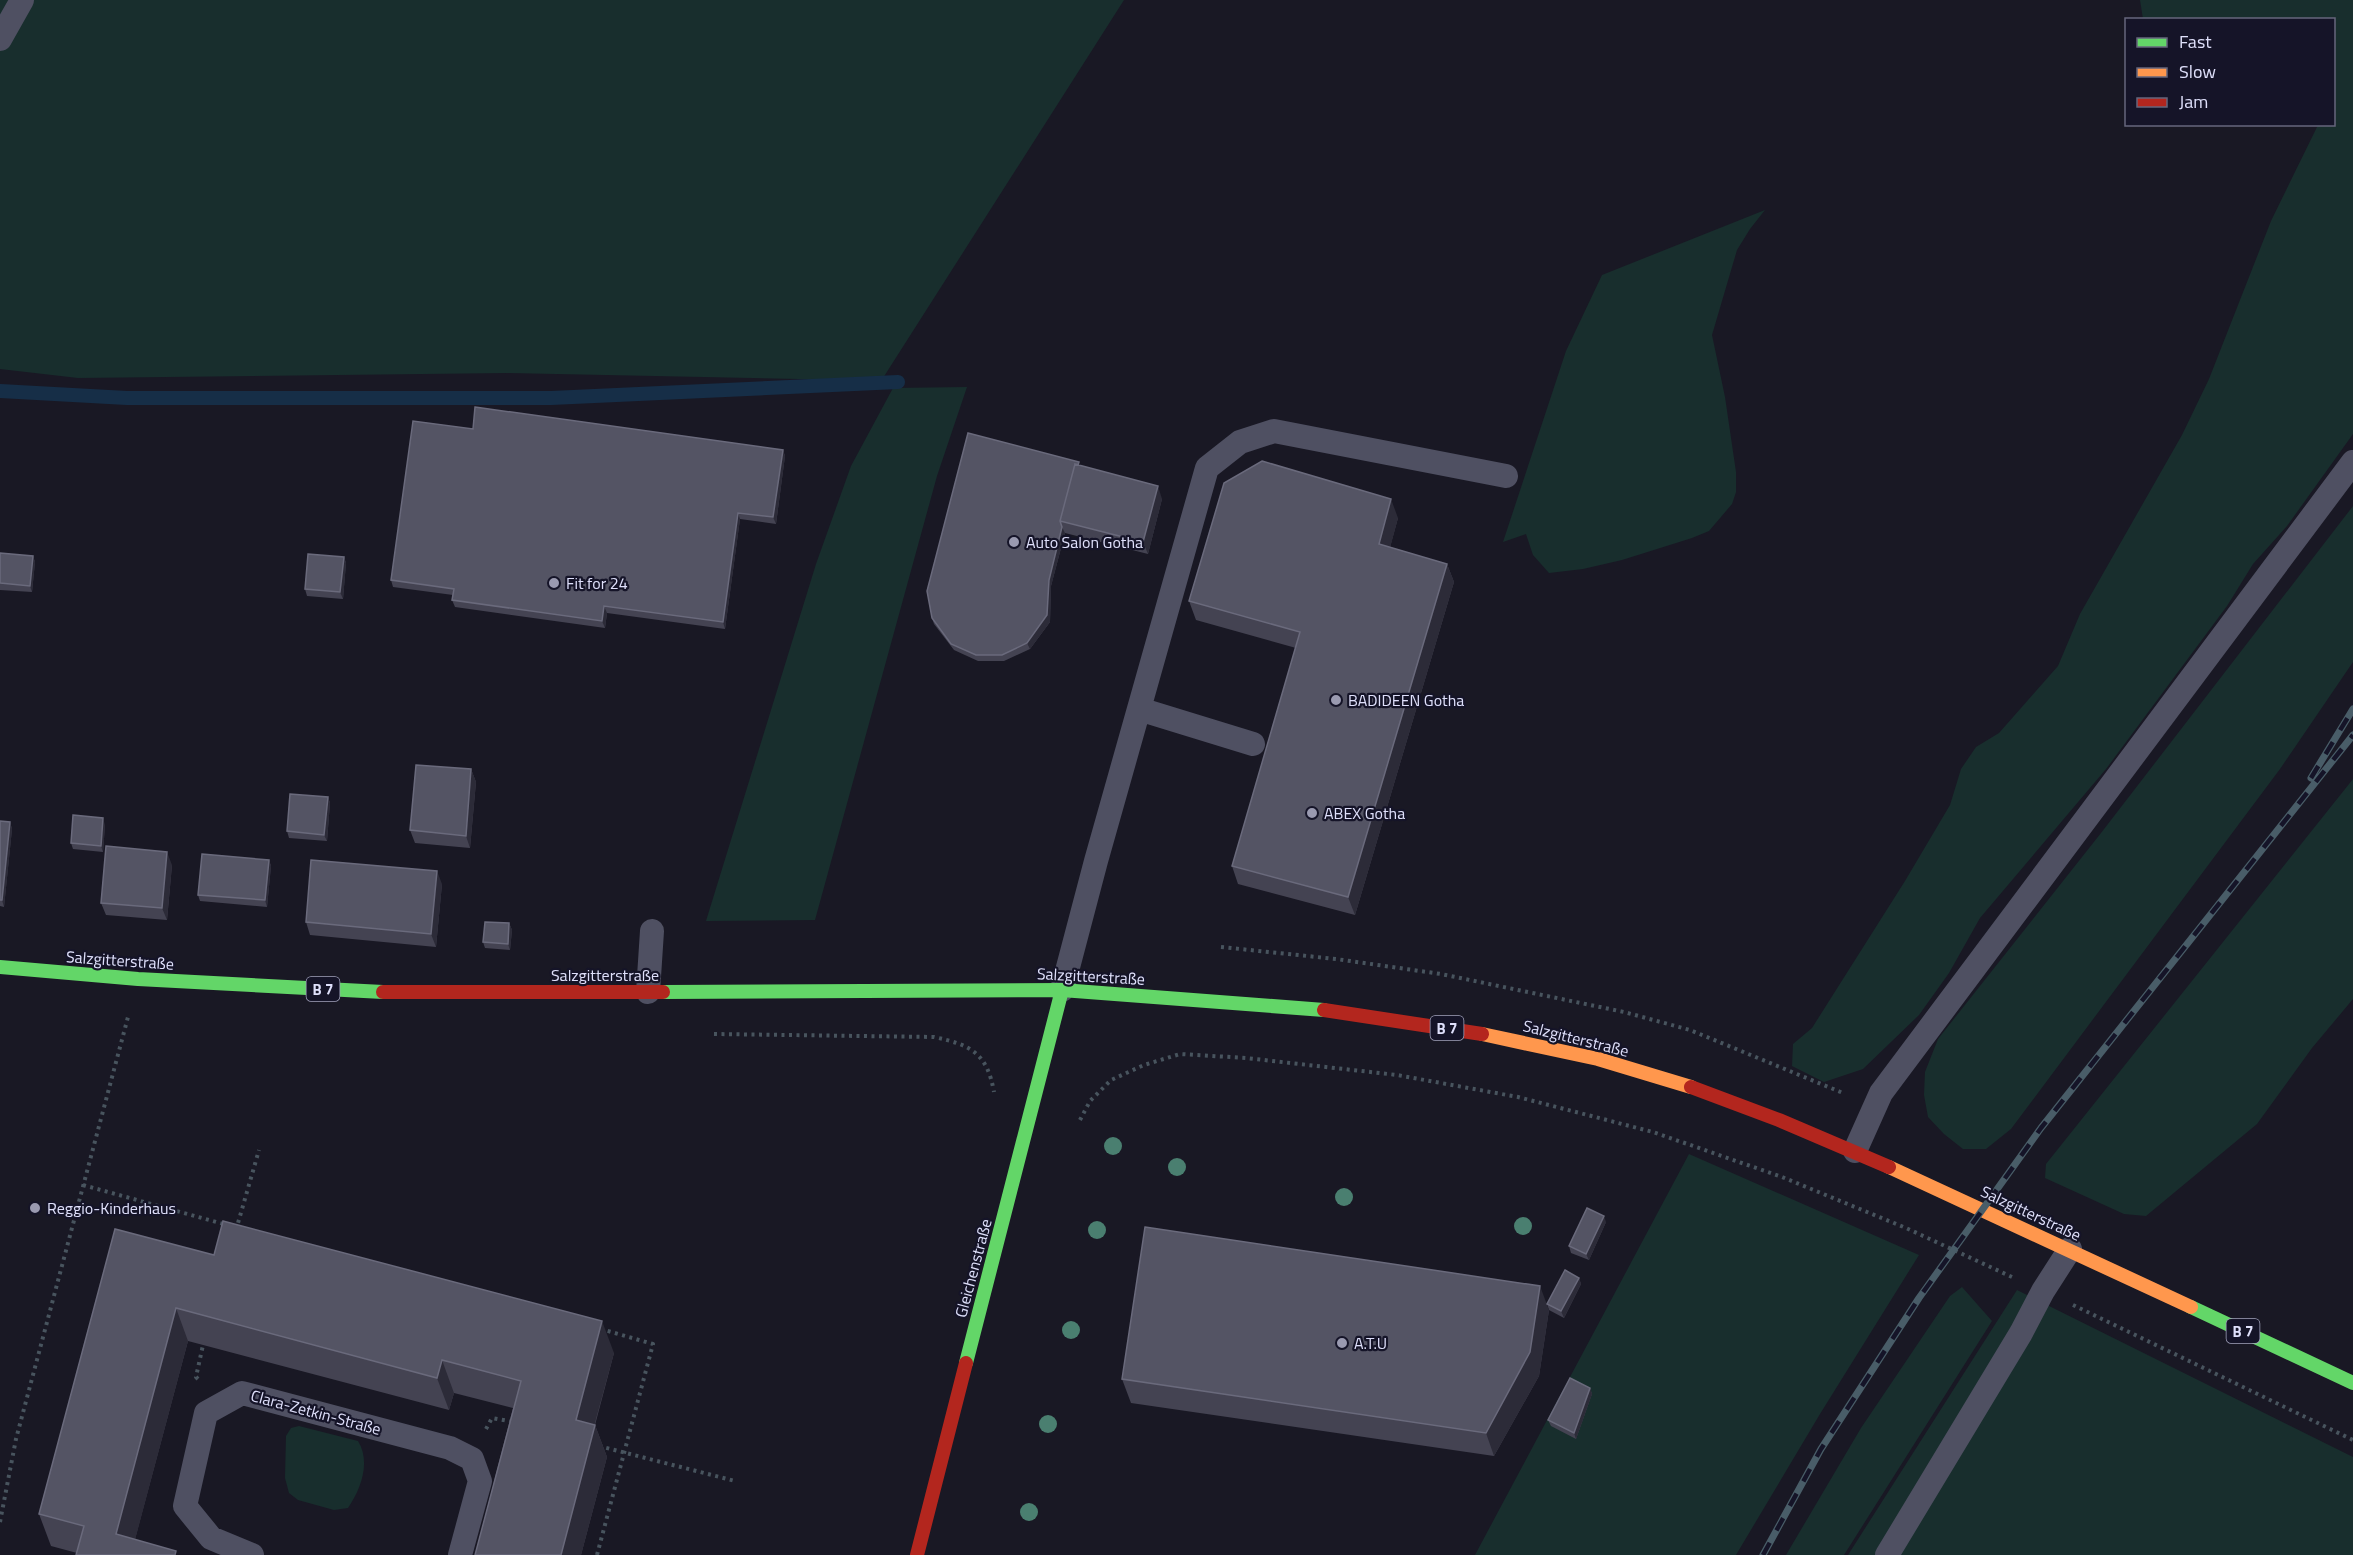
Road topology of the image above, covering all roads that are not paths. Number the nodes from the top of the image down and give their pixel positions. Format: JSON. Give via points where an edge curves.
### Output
{"nodes":[{"id":1,"x":22,"y":0,"type":"edge"},
{"id":2,"x":0,"y":39,"type":"edge"},
{"id":3,"x":2353,"y":462,"type":"edge"},
{"id":4,"x":1506,"y":476,"type":"dead end"},
{"id":5,"x":1139,"y":709,"type":"junction"},
{"id":6,"x":1252,"y":744,"type":"dead end"},
{"id":7,"x":652,"y":931,"type":"dead end"},
{"id":8,"x":0,"y":967,"type":"edge"},
{"id":9,"x":1062,"y":990,"type":"junction"},
{"id":10,"x":648,"y":992,"type":"junction"},
{"id":11,"x":1855,"y":1151,"type":"junction"},
{"id":12,"x":2070,"y":1250,"type":"junction"},
{"id":13,"x":2353,"y":1383,"type":"edge"},
{"id":14,"x":252,"y":1555,"type":"edge"},
{"id":15,"x":460,"y":1555,"type":"edge"},
{"id":16,"x":917,"y":1555,"type":"edge"},
{"id":17,"x":1887,"y":1555,"type":"edge"}],
"edges":[{"from":1,"to":2,"type":"lane"},
{"from":3,"to":11,"type":"lane","via":[[1881,1093]]},
{"from":4,"to":5,"type":"lane","via":[[1274,431],[1240,442],[1207,468]]},
{"from":5,"to":6,"type":"lane"},
{"from":5,"to":9,"type":"lane"},
{"from":7,"to":10,"type":"lane"},
{"from":8,"to":10,"type":"main road","name":"Salzgitterstraße","number":"B 7","via":[[138,979],[409,993]]},
{"from":9,"to":10,"type":"main road","name":"Salzgitterstraße","number":"B 7"},
{"from":9,"to":11,"type":"main road","name":"Salzgitterstraße","number":"B 7","via":[[1299,1007],[1517,1040],[1674,1081]]},
{"from":9,"to":16,"type":"main road","name":"Gleichenstraße"},
{"from":11,"to":12,"type":"main road","name":"Salzgitterstraße","number":"B 7"},
{"from":12,"to":13,"type":"main road","name":"Salzgitterstraße","number":"B 7"},
{"from":12,"to":17,"type":"lane"},
{"from":14,"to":15,"type":"lane","name":"Clara-Zetkin-Straße","via":[[211,1538],[185,1506],[206,1413],[242,1393],[450,1448],[472,1459],[480,1481]]}]}
